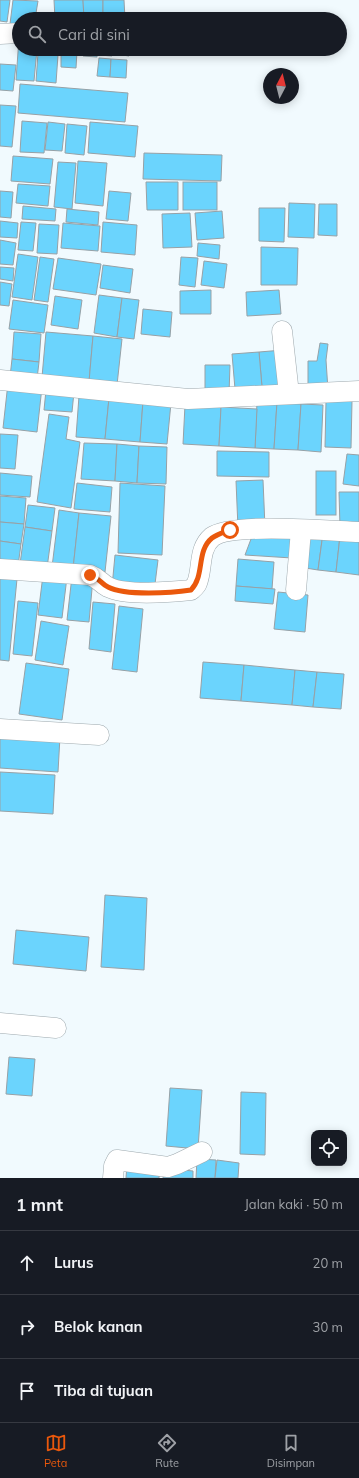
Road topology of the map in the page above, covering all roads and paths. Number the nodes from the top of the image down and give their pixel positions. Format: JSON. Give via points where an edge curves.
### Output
{"nodes":[{"id":1,"x":12,"y":33,"type":"edge"},
{"id":2,"x":0,"y":34,"type":"edge"},
{"id":3,"x":282,"y":331,"type":"dead end"},
{"id":4,"x":0,"y":380,"type":"edge"},
{"id":5,"x":359,"y":391,"type":"edge"},
{"id":6,"x":289,"y":394,"type":"junction"},
{"id":7,"x":301,"y":530,"type":"junction"},
{"id":8,"x":359,"y":532,"type":"edge"},
{"id":9,"x":0,"y":569,"type":"edge"},
{"id":10,"x":296,"y":590,"type":"dead end"},
{"id":11,"x":0,"y":728,"type":"edge"},
{"id":12,"x":99,"y":735,"type":"dead end"},
{"id":13,"x":0,"y":1023,"type":"edge"},
{"id":14,"x":56,"y":1028,"type":"dead end"},
{"id":15,"x":202,"y":1152,"type":"dead end"},
{"id":16,"x":113,"y":1178,"type":"edge"}],
"edges":[{"from":1,"to":2,"type":"street"},
{"from":3,"to":6,"type":"street"},
{"from":4,"to":6,"type":"street","via":[[179,398]]},
{"from":5,"to":6,"type":"street"},
{"from":7,"to":8,"type":"street"},
{"from":7,"to":9,"type":"street","via":[[230,530],[213,537],[204,549],[197,584],[191,590],[154,593],[119,590],[107,587],[98,578],[90,575]]},
{"from":7,"to":10,"type":"street"},
{"from":11,"to":12,"type":"street"},
{"from":13,"to":14,"type":"street"},
{"from":15,"to":16,"type":"street","via":[[168,1166],[117,1160]]}]}
